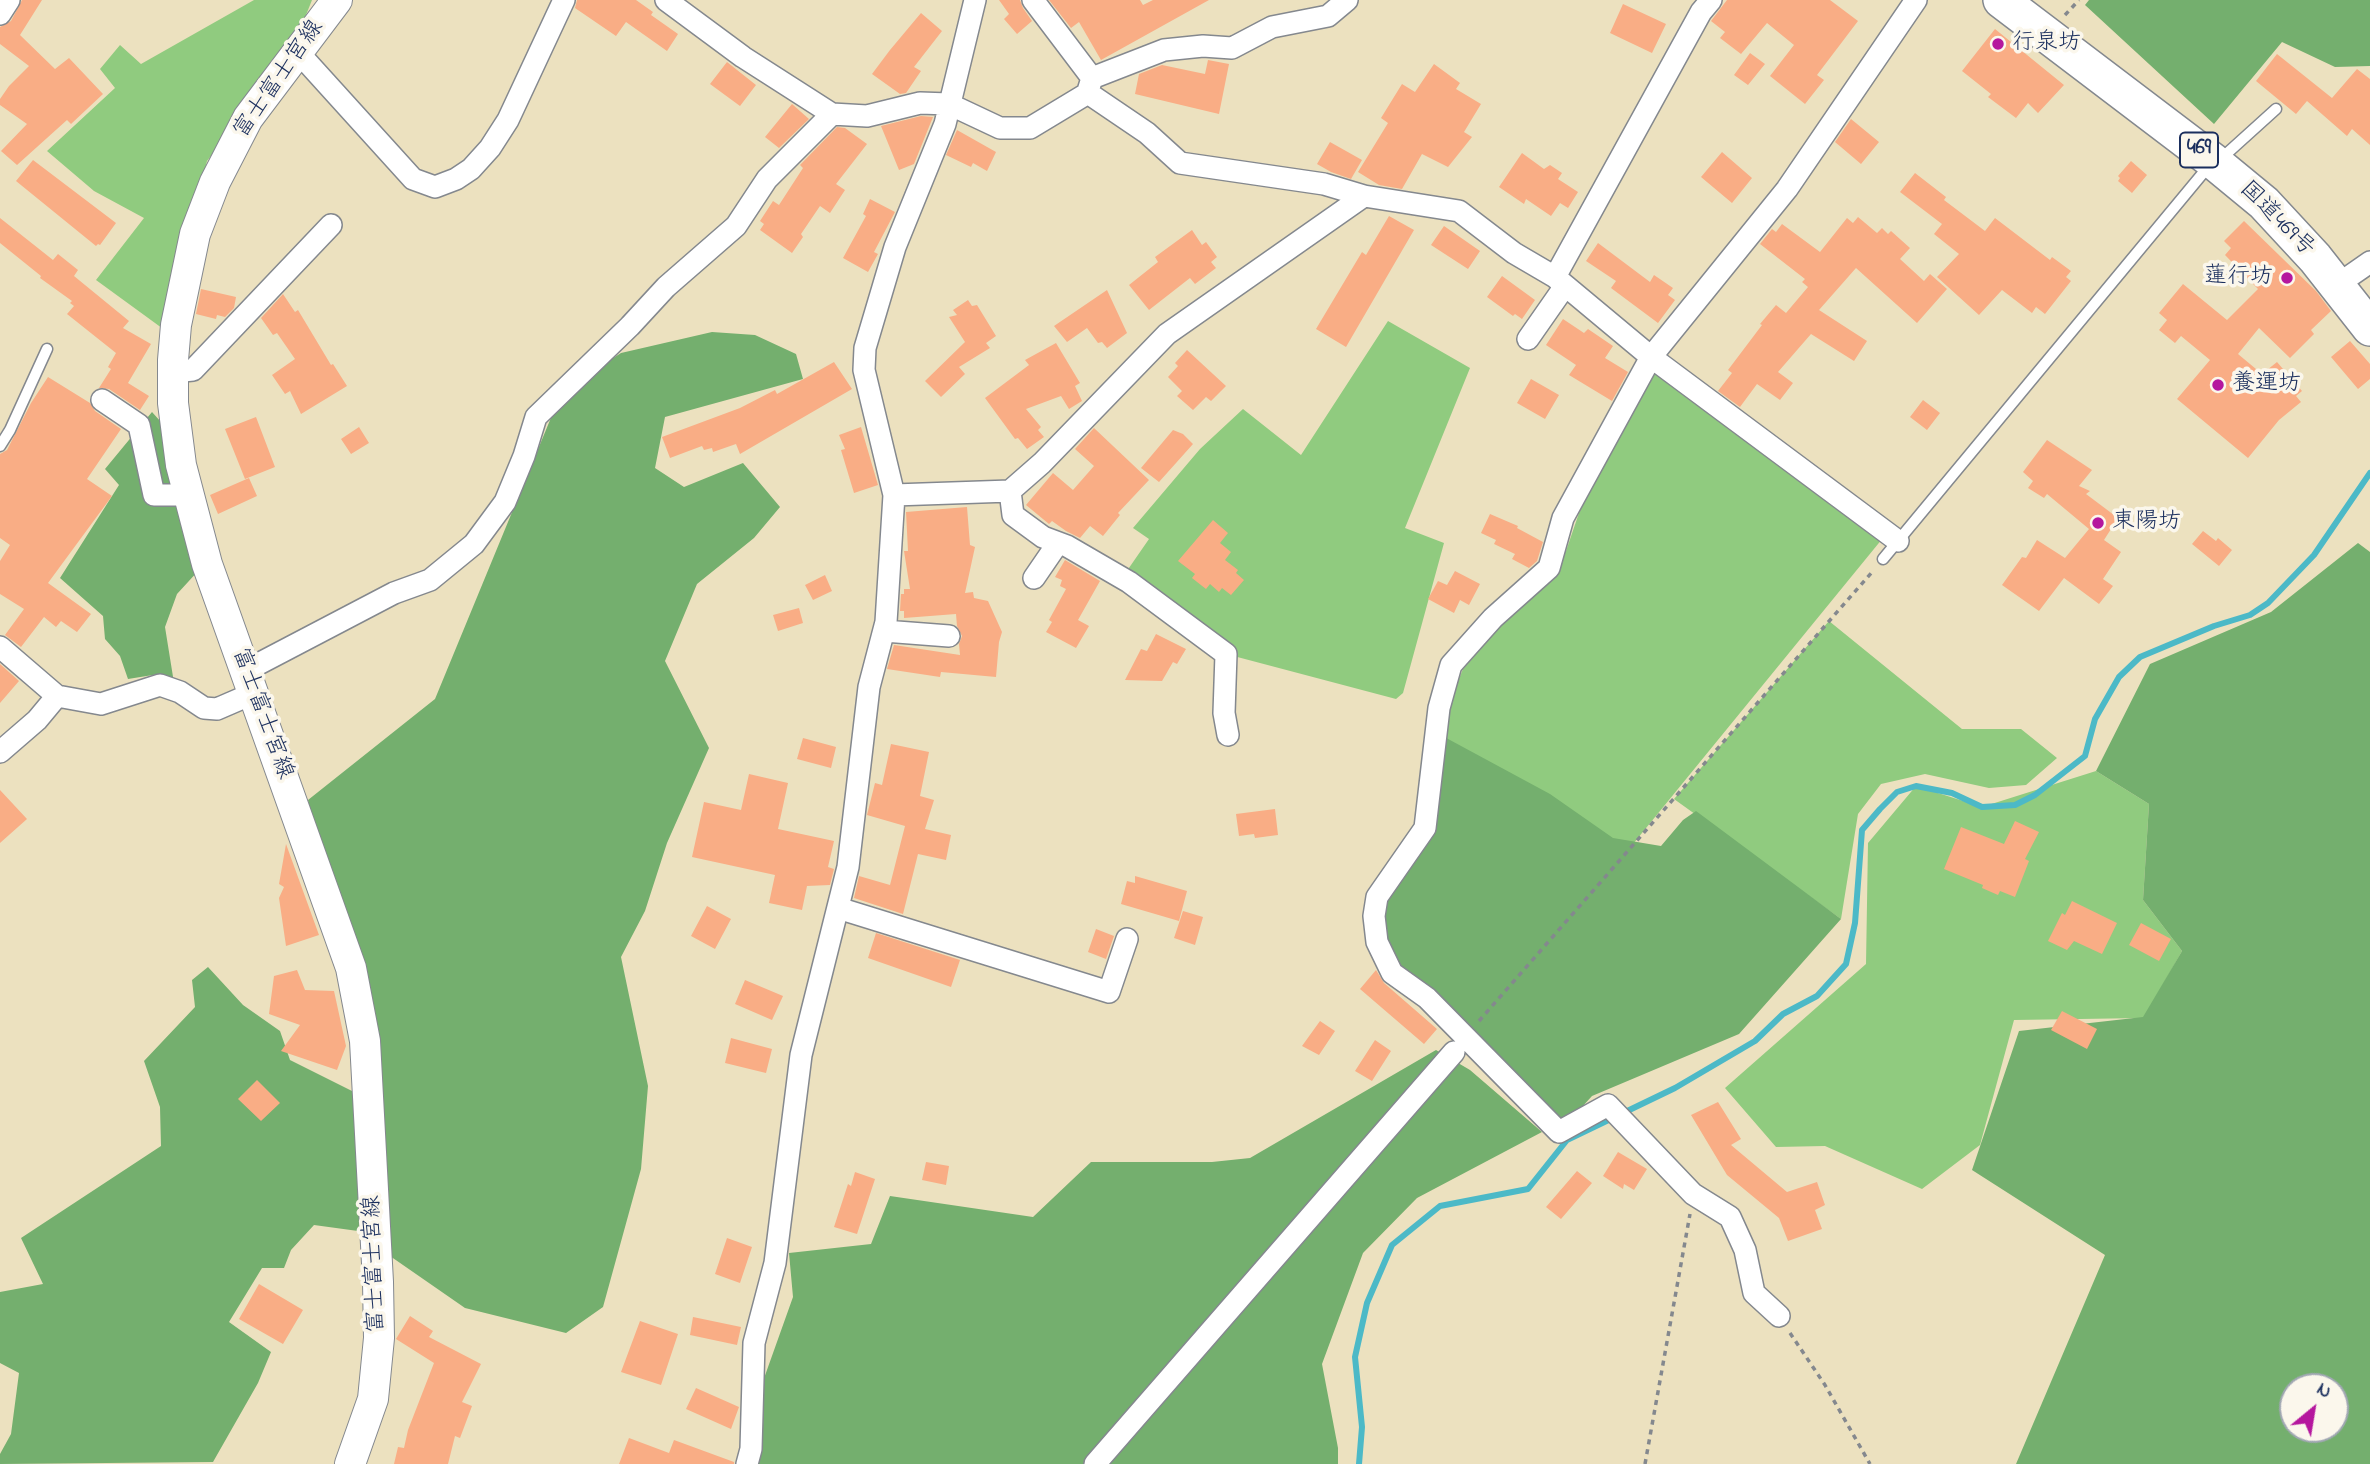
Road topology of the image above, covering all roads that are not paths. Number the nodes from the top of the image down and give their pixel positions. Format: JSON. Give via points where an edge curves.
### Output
{"nodes":[{"id":1,"x":9,"y":0,"type":"edge"},
{"id":2,"x":337,"y":0,"type":"edge"},
{"id":3,"x":564,"y":0,"type":"edge"},
{"id":4,"x":666,"y":0,"type":"edge"},
{"id":5,"x":975,"y":0,"type":"edge"},
{"id":6,"x":1033,"y":0,"type":"edge"},
{"id":7,"x":1347,"y":0,"type":"edge"},
{"id":8,"x":1711,"y":0,"type":"edge"},
{"id":9,"x":1916,"y":0,"type":"edge"},
{"id":10,"x":2001,"y":0,"type":"edge"},
{"id":11,"x":0,"y":14,"type":"edge"},
{"id":12,"x":297,"y":51,"type":"junction"},
{"id":13,"x":1090,"y":85,"type":"junction"},
{"id":14,"x":950,"y":104,"type":"junction"},
{"id":15,"x":2276,"y":108,"type":"dead end"},
{"id":16,"x":832,"y":114,"type":"junction"},
{"id":17,"x":2213,"y":161,"type":"junction"},
{"id":18,"x":1364,"y":197,"type":"junction"},
{"id":19,"x":331,"y":225,"type":"dead end"},
{"id":20,"x":2370,"y":262,"type":"edge"},
{"id":21,"x":1560,"y":282,"type":"junction"},
{"id":22,"x":2337,"y":285,"type":"junction"},
{"id":23,"x":2370,"y":328,"type":"edge"},
{"id":24,"x":1528,"y":340,"type":"dead end"},
{"id":25,"x":47,"y":349,"type":"dead end"},
{"id":26,"x":1651,"y":357,"type":"junction"},
{"id":27,"x":173,"y":372,"type":"junction"},
{"id":28,"x":102,"y":400,"type":"dead end"},
{"id":29,"x":0,"y":446,"type":"edge"},
{"id":30,"x":1010,"y":492,"type":"junction"},
{"id":31,"x":188,"y":495,"type":"junction"},
{"id":32,"x":894,"y":495,"type":"junction"},
{"id":33,"x":1898,"y":541,"type":"junction"},
{"id":34,"x":1058,"y":543,"type":"junction"},
{"id":35,"x":1883,"y":559,"type":"road end"},
{"id":36,"x":1034,"y":578,"type":"dead end"},
{"id":37,"x":884,"y":631,"type":"junction"},
{"id":38,"x":949,"y":636,"type":"dead end"},
{"id":39,"x":0,"y":647,"type":"edge"},
{"id":40,"x":250,"y":682,"type":"junction"},
{"id":41,"x":57,"y":696,"type":"junction"},
{"id":42,"x":1228,"y":735,"type":"dead end"},
{"id":43,"x":0,"y":752,"type":"edge"},
{"id":44,"x":838,"y":908,"type":"junction"},
{"id":45,"x":1127,"y":939,"type":"dead end"},
{"id":46,"x":1460,"y":1044,"type":"junction"},
{"id":47,"x":1779,"y":1316,"type":"road end"},
{"id":48,"x":350,"y":1464,"type":"edge"},
{"id":49,"x":747,"y":1464,"type":"edge"},
{"id":50,"x":1095,"y":1464,"type":"edge"}],
"edges":[{"from":1,"to":11,"type":"street"},
{"from":2,"to":12,"type":"main road","name":"富士富士宮線"},
{"from":3,"to":12,"type":"street","via":[[508,120],[490,148],[471,169],[435,187],[413,179]]},
{"from":4,"to":16,"type":"street"},
{"from":5,"to":14,"type":"street"},
{"from":6,"to":13,"type":"street"},
{"from":7,"to":13,"type":"street","via":[[1328,16],[1272,27],[1232,48],[1164,51]]},
{"from":8,"to":21,"type":"street"},
{"from":9,"to":26,"type":"street","via":[[1787,189]]},
{"from":10,"to":17,"type":"highway","name":"国道469号","number":"469"},
{"from":12,"to":27,"type":"main road","name":"富士富士宮線","via":[[248,118],[215,182],[186,274]]},
{"from":13,"to":14,"type":"street","via":[[1030,128],[1000,128]]},
{"from":13,"to":18,"type":"street","via":[[1180,163],[1324,184]]},
{"from":14,"to":16,"type":"street","via":[[920,103],[867,116]]},
{"from":14,"to":32,"type":"street","via":[[895,247],[865,348],[864,370]]},
{"from":15,"to":17,"type":"lane"},
{"from":16,"to":40,"type":"street","via":[[767,179],[736,226],[666,287],[536,417],[505,502],[474,544],[430,580],[394,593]]},
{"from":17,"to":22,"type":"highway","name":"国道469号","number":"469","via":[[2291,230]]},
{"from":17,"to":33,"type":"lane"},
{"from":18,"to":21,"type":"street","via":[[1459,211]]},
{"from":18,"to":30,"type":"street","via":[[1167,334]]},
{"from":19,"to":27,"type":"street","via":[[192,370]]},
{"from":20,"to":22,"type":"street"},
{"from":21,"to":24,"type":"street"},
{"from":21,"to":26,"type":"street"},
{"from":22,"to":23,"type":"highway","name":"国道469号","number":"469"},
{"from":25,"to":29,"type":"lane"},
{"from":26,"to":33,"type":"street"},
{"from":26,"to":46,"type":"street","via":[[1563,519],[1549,568],[1493,618],[1451,665],[1439,708],[1425,828],[1377,897],[1373,920],[1377,942],[1392,973],[1427,998]]},
{"from":27,"to":31,"type":"main road","name":"富士富士宮線","via":[[173,403]]},
{"from":28,"to":31,"type":"street","via":[[139,425],[154,495]]},
{"from":30,"to":32,"type":"street"},
{"from":30,"to":34,"type":"street","via":[[1013,515]]},
{"from":31,"to":40,"type":"main road","name":"富士富士宮線","via":[[207,564]]},
{"from":32,"to":37,"type":"street"},
{"from":33,"to":35,"type":"lane"},
{"from":34,"to":36,"type":"street"},
{"from":34,"to":42,"type":"street","via":[[1129,582],[1226,654]]},
{"from":37,"to":38,"type":"street"},
{"from":37,"to":44,"type":"street","via":[[869,687],[848,867]]},
{"from":39,"to":41,"type":"street"},
{"from":40,"to":41,"type":"street","via":[[217,709],[204,708],[160,685],[101,704]]},
{"from":40,"to":48,"type":"main road","name":"富士富士宮線","via":[[351,968],[365,1041],[379,1338],[373,1399]]},
{"from":41,"to":43,"type":"street"},
{"from":44,"to":45,"type":"street","via":[[1109,992]]},
{"from":44,"to":49,"type":"street","via":[[801,1055],[775,1263],[754,1343]]},
{"from":46,"to":47,"type":"street","via":[[1489,1063],[1559,1132],[1608,1105],[1693,1194],[1730,1217],[1745,1250],[1754,1293]]},
{"from":46,"to":50,"type":"street"}]}
